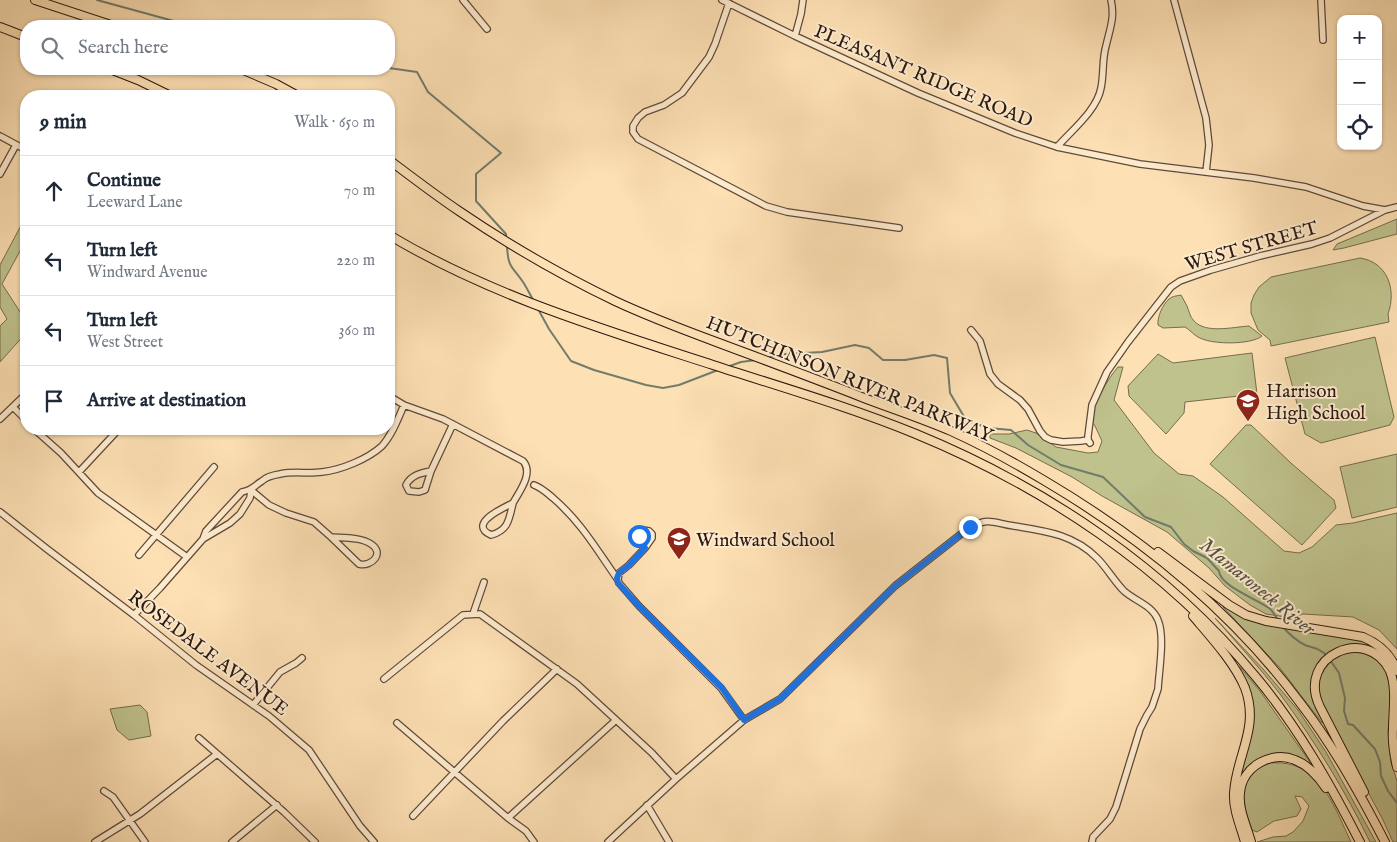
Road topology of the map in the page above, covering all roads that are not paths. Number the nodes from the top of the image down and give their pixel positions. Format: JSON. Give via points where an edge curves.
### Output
{"nodes":[{"id":1,"x":35,"y":0,"type":"edge"},
{"id":2,"x":462,"y":0,"type":"edge"},
{"id":3,"x":722,"y":0,"type":"edge"},
{"id":4,"x":803,"y":0,"type":"edge"},
{"id":5,"x":1111,"y":0,"type":"edge"},
{"id":6,"x":1174,"y":0,"type":"edge"},
{"id":7,"x":1320,"y":0,"type":"edge"},
{"id":8,"x":729,"y":4,"type":"junction"},
{"id":9,"x":94,"y":20,"type":"edge"},
{"id":10,"x":0,"y":27,"type":"edge"},
{"id":11,"x":487,"y":29,"type":"dead end"},
{"id":12,"x":20,"y":35,"type":"edge"},
{"id":13,"x":795,"y":36,"type":"junction"},
{"id":14,"x":1323,"y":40,"type":"dead end"},
{"id":15,"x":125,"y":75,"type":"edge"},
{"id":16,"x":255,"y":75,"type":"edge"},
{"id":17,"x":159,"y":90,"type":"edge"},
{"id":18,"x":287,"y":90,"type":"edge"},
{"id":19,"x":0,"y":136,"type":"edge"},
{"id":20,"x":16,"y":145,"type":"junction"},
{"id":21,"x":20,"y":147,"type":"edge"},
{"id":22,"x":1057,"y":147,"type":"junction"},
{"id":23,"x":395,"y":164,"type":"edge"},
{"id":24,"x":1206,"y":172,"type":"junction"},
{"id":25,"x":0,"y":174,"type":"edge"},
{"id":26,"x":1397,"y":207,"type":"edge"},
{"id":27,"x":1385,"y":210,"type":"junction"},
{"id":28,"x":899,"y":228,"type":"dead end"},
{"id":29,"x":395,"y":238,"type":"edge"},
{"id":30,"x":971,"y":330,"type":"dead end"},
{"id":31,"x":20,"y":400,"type":"edge"},
{"id":32,"x":395,"y":400,"type":"edge"},
{"id":33,"x":404,"y":405,"type":"junction"},
{"id":34,"x":13,"y":407,"type":"junction"},
{"id":35,"x":20,"y":414,"type":"edge"},
{"id":36,"x":0,"y":419,"type":"edge"},
{"id":37,"x":453,"y":424,"type":"junction"},
{"id":38,"x":395,"y":427,"type":"edge"},
{"id":39,"x":40,"y":435,"type":"edge"},
{"id":40,"x":113,"y":435,"type":"edge"},
{"id":41,"x":390,"y":435,"type":"edge"},
{"id":42,"x":214,"y":467,"type":"dead end"},
{"id":43,"x":431,"y":471,"type":"junction"},
{"id":44,"x":79,"y":472,"type":"junction"},
{"id":45,"x":534,"y":485,"type":"dead end"},
{"id":46,"x":251,"y":490,"type":"junction"},
{"id":47,"x":513,"y":503,"type":"junction"},
{"id":48,"x":0,"y":512,"type":"edge"},
{"id":49,"x":1104,"y":517,"type":"junction"},
{"id":50,"x":156,"y":534,"type":"junction"},
{"id":51,"x":331,"y":537,"type":"junction"},
{"id":52,"x":203,"y":539,"type":"junction"},
{"id":53,"x":645,"y":548,"type":"dead end"},
{"id":54,"x":138,"y":555,"type":"dead end"},
{"id":55,"x":187,"y":557,"type":"junction"},
{"id":56,"x":618,"y":580,"type":"junction"},
{"id":57,"x":484,"y":582,"type":"dead end"},
{"id":58,"x":1167,"y":586,"type":"junction"},
{"id":59,"x":134,"y":614,"type":"junction"},
{"id":60,"x":473,"y":614,"type":"junction"},
{"id":61,"x":302,"y":658,"type":"dead end"},
{"id":62,"x":557,"y":669,"type":"junction"},
{"id":63,"x":1397,"y":670,"type":"edge"},
{"id":64,"x":384,"y":679,"type":"dead end"},
{"id":65,"x":253,"y":704,"type":"junction"},
{"id":66,"x":616,"y":720,"type":"junction"},
{"id":67,"x":744,"y":720,"type":"junction"},
{"id":68,"x":397,"y":723,"type":"dead end"},
{"id":69,"x":199,"y":738,"type":"dead end"},
{"id":70,"x":217,"y":754,"type":"junction"},
{"id":71,"x":1397,"y":767,"type":"edge"},
{"id":72,"x":454,"y":772,"type":"junction"},
{"id":73,"x":676,"y":778,"type":"junction"},
{"id":74,"x":104,"y":791,"type":"dead end"},
{"id":75,"x":647,"y":805,"type":"junction"},
{"id":76,"x":277,"y":806,"type":"junction"},
{"id":77,"x":413,"y":816,"type":"dead end"},
{"id":78,"x":508,"y":818,"type":"junction"},
{"id":79,"x":130,"y":820,"type":"junction"},
{"id":80,"x":1350,"y":823,"type":"junction"},
{"id":81,"x":1380,"y":833,"type":"junction"},
{"id":82,"x":95,"y":842,"type":"edge"},
{"id":83,"x":145,"y":842,"type":"edge"},
{"id":84,"x":232,"y":842,"type":"edge"},
{"id":85,"x":315,"y":842,"type":"edge"},
{"id":86,"x":374,"y":842,"type":"edge"},
{"id":87,"x":534,"y":842,"type":"edge"},
{"id":88,"x":608,"y":842,"type":"edge"},
{"id":89,"x":669,"y":842,"type":"edge"},
{"id":90,"x":1092,"y":842,"type":"edge"},
{"id":91,"x":1245,"y":842,"type":"edge"},
{"id":92,"x":1252,"y":842,"type":"edge"},
{"id":93,"x":1360,"y":842,"type":"edge"},
{"id":94,"x":1384,"y":842,"type":"edge"}],
"edges":[{"from":1,"to":9,"type":"highway"},
{"from":2,"to":11,"type":"street"},
{"from":3,"to":8,"type":"street","name":"PLEASANT RIDGE ROAD"},
{"from":4,"to":13,"type":"street"},
{"from":5,"to":22,"type":"street","via":[[1114,10],[1105,47],[1101,90],[1094,106]]},
{"from":6,"to":24,"type":"street","via":[[1206,118]]},
{"from":7,"to":14,"type":"street"},
{"from":8,"to":13,"type":"street","name":"PLEASANT RIDGE ROAD"},
{"from":8,"to":28,"type":"street","via":[[709,57],[682,93],[638,118],[633,126],[638,139],[766,206]]},
{"from":10,"to":12,"type":"highway"},
{"from":13,"to":22,"type":"street","name":"PLEASANT RIDGE ROAD","via":[[918,93],[1015,134]]},
{"from":15,"to":17,"type":"highway"},
{"from":16,"to":18,"type":"highway"},
{"from":19,"to":20,"type":"street"},
{"from":20,"to":21,"type":"street"},
{"from":20,"to":25,"type":"street"},
{"from":22,"to":24,"type":"street","name":"PLEASANT RIDGE ROAD","via":[[1140,164]]},
{"from":23,"to":49,"type":"highway","name":"HUTCHINSON RIVER PARKWAY","via":[[486,229],[568,278],[692,333],[952,432],[1016,464]]},
{"from":24,"to":27,"type":"street","name":"PLEASANT RIDGE ROAD","via":[[1306,187]]},
{"from":26,"to":27,"type":"street","name":"WEST STREET"},
{"from":27,"to":30,"type":"street","name":"WEST STREET","via":[[1330,238],[1211,270],[1171,287],[1107,372],[1092,405],[1089,441],[1063,442],[1045,437],[1028,409],[990,374],[980,340]]},
{"from":29,"to":58,"type":"highway","name":"HUTCHINSON RIVER PARKWAY","via":[[429,257],[552,311],[881,420],[941,445],[1040,496],[1086,525]]},
{"from":31,"to":34,"type":"street"},
{"from":32,"to":33,"type":"street"},
{"from":33,"to":37,"type":"street"},
{"from":33,"to":38,"type":"street"},
{"from":34,"to":35,"type":"street"},
{"from":34,"to":36,"type":"street"},
{"from":37,"to":43,"type":"street"},
{"from":37,"to":47,"type":"street","via":[[526,464],[525,481]]},
{"from":39,"to":44,"type":"street"},
{"from":40,"to":44,"type":"street"},
{"from":41,"to":46,"type":"street","via":[[382,446],[347,466],[326,472],[278,474]]},
{"from":42,"to":50,"type":"street"},
{"from":43,"to":43,"type":"street","via":[[425,490],[409,491],[406,485],[410,478]]},
{"from":44,"to":50,"type":"street","via":[[98,493]]},
{"from":45,"to":56,"type":"street","via":[[568,510]]},
{"from":46,"to":51,"type":"street","via":[[269,505],[314,522]]},
{"from":46,"to":52,"type":"street","via":[[242,492],[206,531]]},
{"from":46,"to":52,"type":"street","via":[[240,514]]},
{"from":47,"to":47,"type":"street","via":[[505,527],[491,535],[485,532],[483,526],[488,517]]},
{"from":48,"to":59,"type":"street","name":"ROSEDALE AVENUE"},
{"from":49,"to":63,"type":"highway","via":[[1135,534],[1238,611],[1266,621],[1367,639],[1386,652]]},
{"from":49,"to":81,"type":"highway","name":"HUTCHINSON RIVER PARKWAY","via":[[1192,586],[1267,661],[1325,737]]},
{"from":50,"to":54,"type":"street"},
{"from":50,"to":55,"type":"street"},
{"from":51,"to":51,"type":"street","via":[[366,540],[377,549],[375,560],[359,564]]},
{"from":52,"to":55,"type":"street"},
{"from":53,"to":56,"type":"street","via":[[619,573]]},
{"from":55,"to":59,"type":"street"},
{"from":56,"to":67,"type":"street","via":[[639,606],[722,688]]},
{"from":57,"to":60,"type":"street"},
{"from":58,"to":80,"type":"highway","name":"HUTCHINSON RIVER PARKWAY","via":[[1229,646],[1270,694],[1316,762]]},
{"from":58,"to":91,"type":"highway","via":[[1227,659],[1247,694],[1249,727],[1234,796]]},
{"from":59,"to":65,"type":"street","name":"ROSEDALE AVENUE","via":[[196,665]]},
{"from":60,"to":62,"type":"street","via":[[480,614]]},
{"from":60,"to":64,"type":"street","via":[[463,615]]},
{"from":61,"to":65,"type":"street","via":[[280,672]]},
{"from":62,"to":66,"type":"street"},
{"from":62,"to":72,"type":"street"},
{"from":65,"to":86,"type":"street","name":"ROSEDALE AVENUE","via":[[309,750]]},
{"from":66,"to":73,"type":"street"},
{"from":66,"to":78,"type":"street"},
{"from":67,"to":73,"type":"street"},
{"from":67,"to":90,"type":"street","via":[[780,699],[895,586],[970,527],[989,520],[1062,535],[1096,557],[1125,591],[1152,610],[1161,635],[1157,695],[1140,729],[1116,807]]},
{"from":68,"to":72,"type":"street"},
{"from":69,"to":70,"type":"street"},
{"from":70,"to":76,"type":"street"},
{"from":70,"to":79,"type":"street"},
{"from":71,"to":81,"type":"highway","via":[[1393,742],[1394,682],[1389,668],[1378,656],[1365,650],[1350,648],[1336,652],[1320,668],[1316,678],[1318,702],[1364,793]]},
{"from":72,"to":77,"type":"street"},
{"from":72,"to":78,"type":"street"},
{"from":73,"to":75,"type":"street"},
{"from":74,"to":79,"type":"street","via":[[113,797]]},
{"from":75,"to":88,"type":"street"},
{"from":75,"to":89,"type":"street"},
{"from":76,"to":84,"type":"street"},
{"from":76,"to":85,"type":"street"},
{"from":78,"to":87,"type":"street","via":[[526,831]]},
{"from":79,"to":82,"type":"street"},
{"from":79,"to":83,"type":"street"},
{"from":80,"to":92,"type":"highway","via":[[1310,769],[1291,758],[1273,758],[1252,768],[1240,789],[1241,806]]},
{"from":80,"to":93,"type":"highway","name":"HUTCHINSON RIVER PARKWAY"},
{"from":81,"to":94,"type":"highway","name":"HUTCHINSON RIVER PARKWAY"}]}
